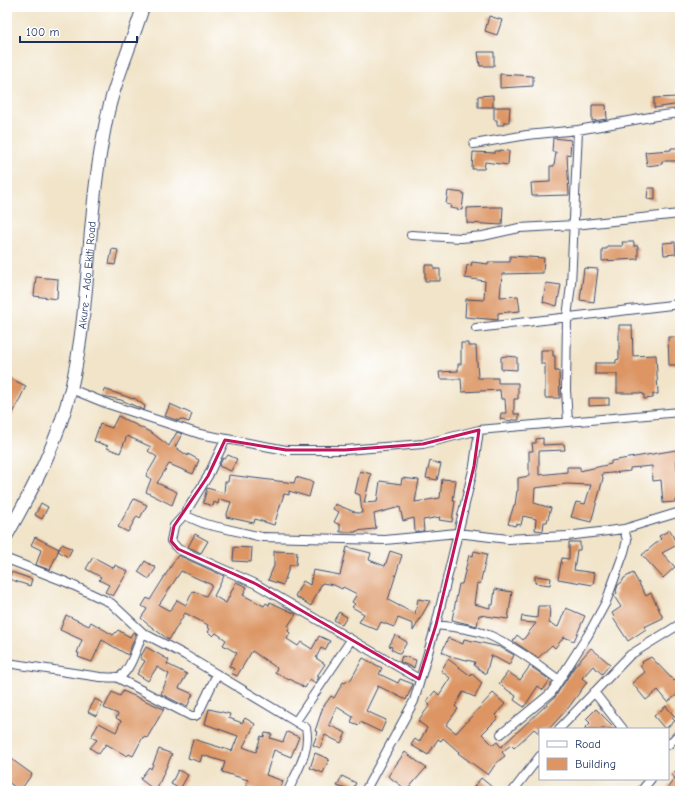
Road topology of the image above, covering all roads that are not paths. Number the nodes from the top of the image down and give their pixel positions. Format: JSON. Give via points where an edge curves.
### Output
{"nodes":[{"id":1,"x":143,"y":7,"type":"edge"},
{"id":2,"x":680,"y":113,"type":"edge"},
{"id":3,"x":578,"y":130,"type":"junction"},
{"id":4,"x":474,"y":144,"type":"dead end"},
{"id":5,"x":680,"y":214,"type":"edge"},
{"id":6,"x":574,"y":225,"type":"junction"},
{"id":7,"x":411,"y":234,"type":"dead end"},
{"id":8,"x":680,"y":304,"type":"edge"},
{"id":9,"x":567,"y":317,"type":"junction"},
{"id":10,"x":476,"y":328,"type":"dead end"},
{"id":11,"x":71,"y":389,"type":"junction"},
{"id":12,"x":680,"y":412,"type":"edge"},
{"id":13,"x":568,"y":422,"type":"junction"},
{"id":14,"x":479,"y":430,"type":"junction"},
{"id":15,"x":225,"y":440,"type":"junction"},
{"id":16,"x":680,"y":512,"type":"edge"},
{"id":17,"x":184,"y":515,"type":"junction"},
{"id":18,"x":624,"y":529,"type":"junction"},
{"id":19,"x":457,"y":533,"type":"junction"},
{"id":20,"x":7,"y":535,"type":"edge"},
{"id":21,"x":7,"y":559,"type":"edge"},
{"id":22,"x":680,"y":624,"type":"edge"},
{"id":23,"x":436,"y":625,"type":"junction"},
{"id":24,"x":143,"y":633,"type":"junction"},
{"id":25,"x":351,"y":640,"type":"junction"},
{"id":26,"x":7,"y":663,"type":"edge"},
{"id":27,"x":217,"y":674,"type":"junction"},
{"id":28,"x":116,"y":678,"type":"junction"},
{"id":29,"x":419,"y":679,"type":"junction"},
{"id":30,"x":559,"y":680,"type":"junction"},
{"id":31,"x":594,"y":692,"type":"junction"},
{"id":32,"x":296,"y":721,"type":"junction"},
{"id":33,"x":560,"y":728,"type":"edge"},
{"id":34,"x":622,"y":728,"type":"edge"},
{"id":35,"x":680,"y":733,"type":"edge"},
{"id":36,"x":501,"y":734,"type":"dead end"},
{"id":37,"x":669,"y":744,"type":"edge"},
{"id":38,"x":539,"y":757,"type":"edge"},
{"id":39,"x":650,"y":780,"type":"edge"},
{"id":40,"x":288,"y":791,"type":"edge"},
{"id":41,"x":365,"y":791,"type":"edge"},
{"id":42,"x":513,"y":791,"type":"edge"},
{"id":43,"x":641,"y":791,"type":"edge"}],
"edges":[{"from":1,"to":11,"type":"main road","name":"Akure - Ado Ekiti Road","via":[[110,105],[98,162],[81,328]]},
{"from":2,"to":3,"type":"street"},
{"from":3,"to":4,"type":"street"},
{"from":3,"to":6,"type":"street"},
{"from":5,"to":6,"type":"street"},
{"from":6,"to":7,"type":"street","via":[[519,228],[461,238]]},
{"from":6,"to":9,"type":"street"},
{"from":8,"to":9,"type":"street"},
{"from":9,"to":10,"type":"street"},
{"from":9,"to":13,"type":"street"},
{"from":11,"to":15,"type":"street","via":[[179,428]]},
{"from":11,"to":20,"type":"main road","name":"Akure - Ado Ekiti Road","via":[[58,434]]},
{"from":12,"to":13,"type":"street"},
{"from":13,"to":14,"type":"street"},
{"from":14,"to":15,"type":"street","via":[[423,444],[345,450],[286,450]]},
{"from":14,"to":19,"type":"street","via":[[474,466]]},
{"from":15,"to":17,"type":"street","via":[[208,476]]},
{"from":16,"to":18,"type":"street"},
{"from":17,"to":19,"type":"street","via":[[205,524],[262,537],[385,540]]},
{"from":17,"to":25,"type":"street","via":[[174,526],[171,535],[171,541],[178,549],[256,584]]},
{"from":18,"to":19,"type":"street","via":[[567,536],[508,539]]},
{"from":18,"to":30,"type":"street","via":[[627,540],[606,602]]},
{"from":19,"to":23,"type":"street"},
{"from":21,"to":24,"type":"street","via":[[111,603]]},
{"from":22,"to":31,"type":"street","via":[[630,655]]},
{"from":23,"to":29,"type":"street"},
{"from":23,"to":30,"type":"street","via":[[462,628],[489,636],[522,654]]},
{"from":24,"to":27,"type":"street"},
{"from":24,"to":28,"type":"street","via":[[127,669],[122,676]]},
{"from":25,"to":29,"type":"street"},
{"from":25,"to":32,"type":"street"},
{"from":26,"to":28,"type":"street"},
{"from":27,"to":28,"type":"street","via":[[195,716]]},
{"from":27,"to":32,"type":"street"},
{"from":29,"to":41,"type":"street","via":[[414,701]]},
{"from":30,"to":36,"type":"street","via":[[551,693]]},
{"from":31,"to":33,"type":"street"},
{"from":31,"to":34,"type":"street"},
{"from":32,"to":40,"type":"street","via":[[306,728],[309,739],[304,757]]},
{"from":35,"to":37,"type":"street"},
{"from":38,"to":42,"type":"street"},
{"from":39,"to":43,"type":"street"}]}
